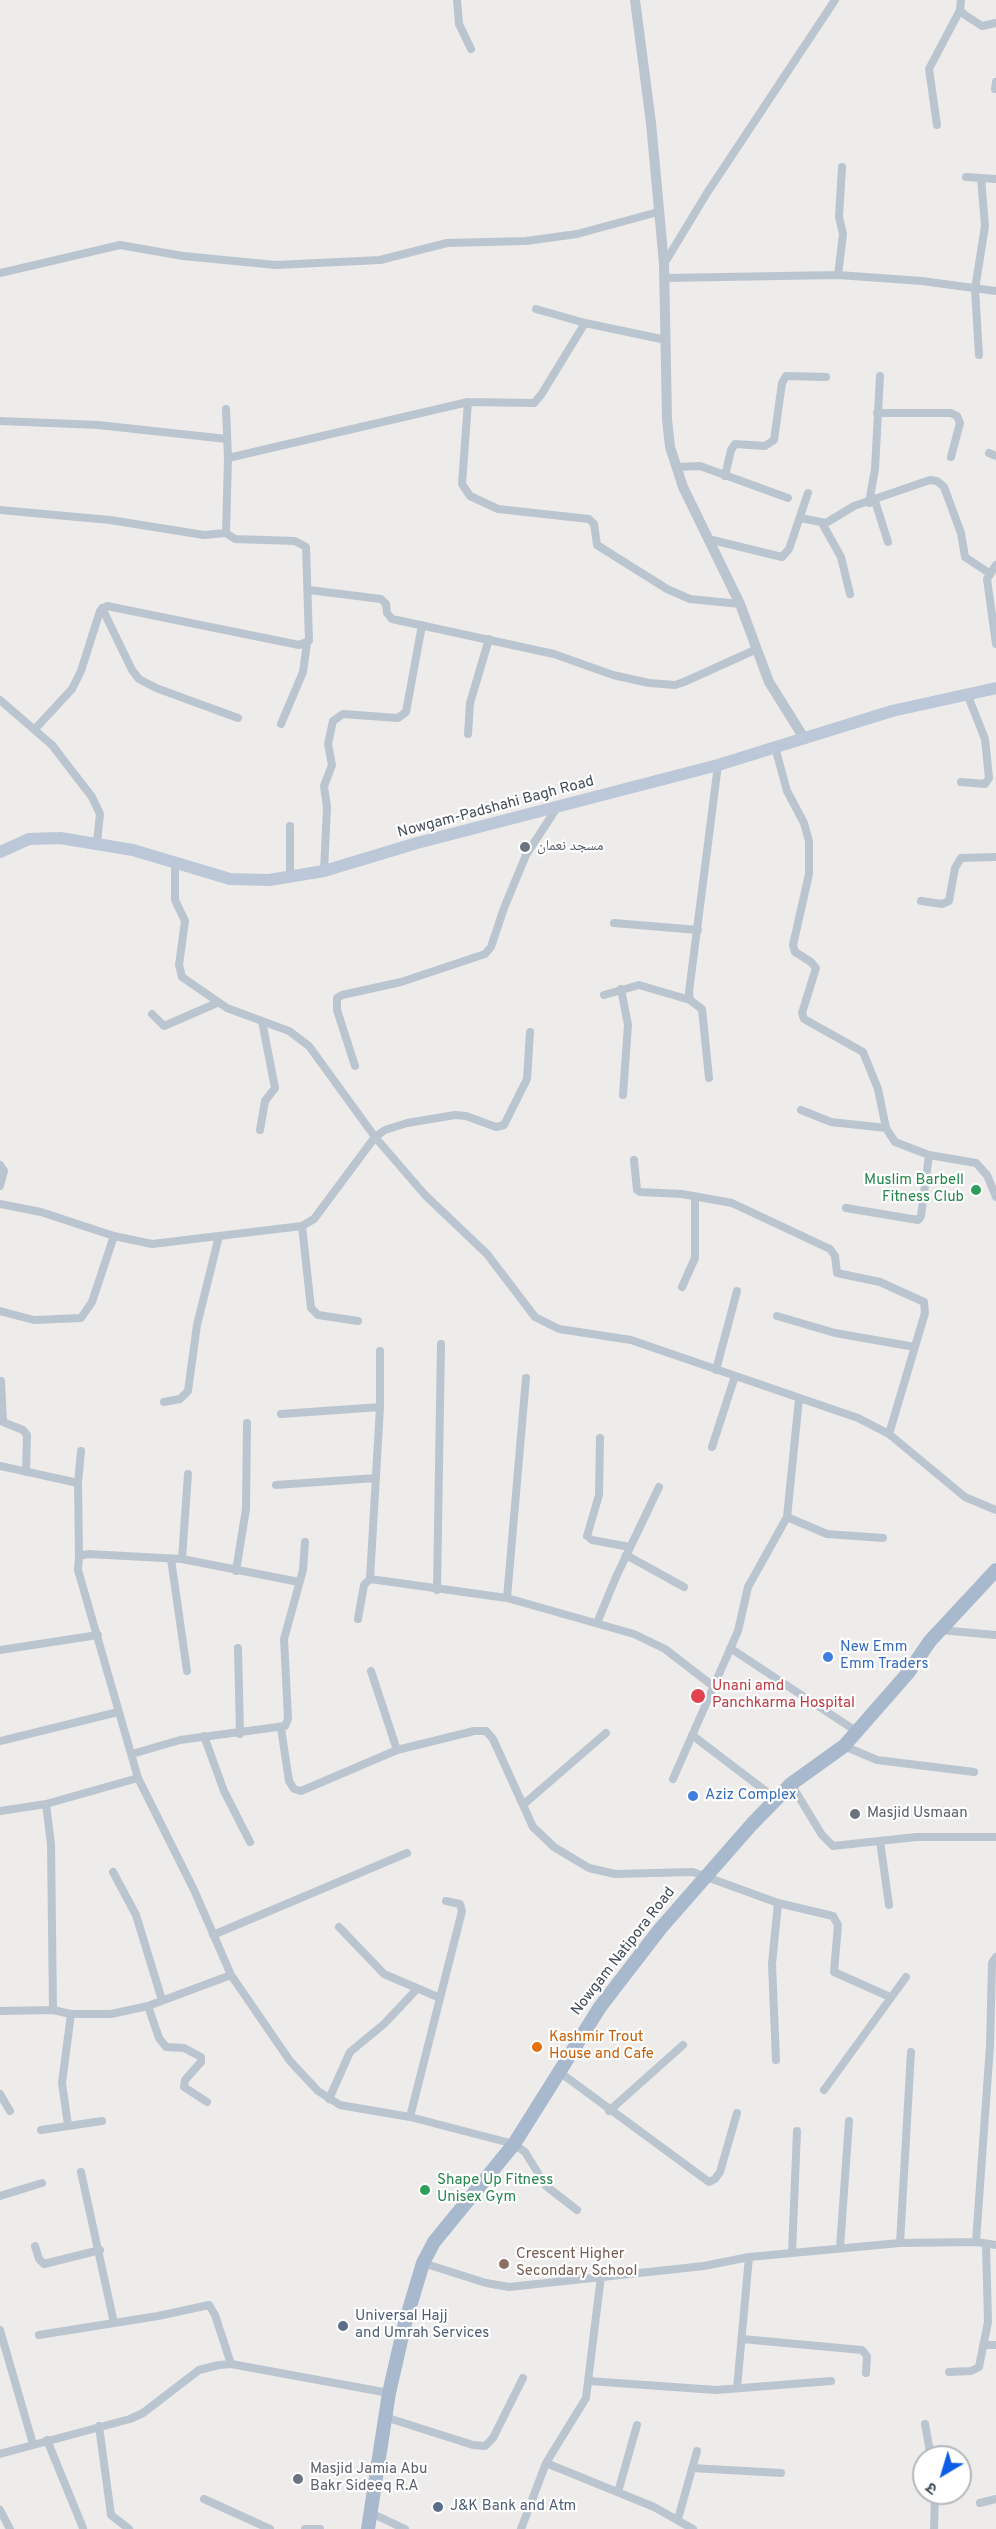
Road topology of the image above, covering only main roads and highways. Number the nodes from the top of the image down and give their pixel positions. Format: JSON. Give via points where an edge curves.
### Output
{"nodes":[{"id":1,"x":996,"y":688,"type":"edge"},
{"id":2,"x":0,"y":852,"type":"edge"},
{"id":3,"x":996,"y":1570,"type":"edge"},
{"id":4,"x":368,"y":2529,"type":"edge"}],
"edges":[{"from":1,"to":2,"type":"main road","name":"Nowgam-Padshahi Bagh Road","via":[[892,711],[718,765],[324,871],[269,880],[230,879],[98,842],[60,838],[29,839]]},
{"from":3,"to":4,"type":"main road","name":"Nowgam Natipora Road","via":[[940,1630],[844,1746],[791,1784],[660,1929],[600,2007],[514,2144],[434,2242],[423,2263],[405,2323],[389,2393]]}]}
